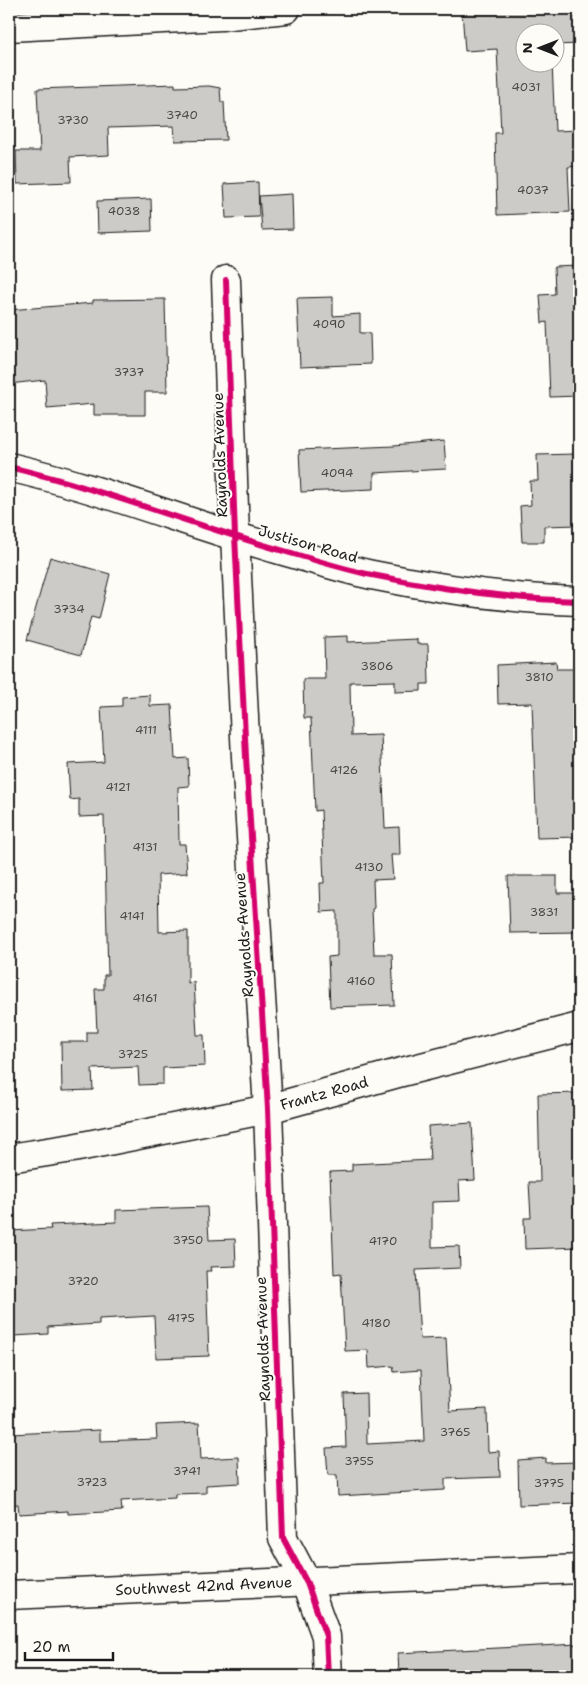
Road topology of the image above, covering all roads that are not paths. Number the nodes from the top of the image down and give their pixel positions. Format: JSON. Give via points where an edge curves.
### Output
{"nodes":[{"id":1,"x":286,"y":9,"type":"edge"},
{"id":2,"x":9,"y":26,"type":"edge"},
{"id":3,"x":226,"y":280,"type":"dead end"},
{"id":4,"x":9,"y":467,"type":"edge"},
{"id":5,"x":235,"y":536,"type":"junction"},
{"id":6,"x":579,"y":601,"type":"edge"},
{"id":7,"x":579,"y":1027,"type":"edge"},
{"id":8,"x":268,"y":1109,"type":"junction"},
{"id":9,"x":9,"y":1158,"type":"edge"},
{"id":10,"x":579,"y":1569,"type":"edge"},
{"id":11,"x":306,"y":1583,"type":"junction"},
{"id":12,"x":9,"y":1596,"type":"edge"},
{"id":13,"x":328,"y":1676,"type":"edge"}],
"edges":[{"from":1,"to":2,"type":"street","via":[[221,16]]},
{"from":3,"to":5,"type":"street","name":"Raynolds Avenue"},
{"from":4,"to":5,"type":"street","name":"Justison Road","via":[[107,493]]},
{"from":5,"to":6,"type":"street","name":"Justison Road","via":[[379,576],[460,590]]},
{"from":5,"to":8,"type":"street","name":"Raynolds Avenue"},
{"from":7,"to":8,"type":"street","name":"Frantz Road"},
{"from":8,"to":9,"type":"street","name":"Frantz Road"},
{"from":8,"to":11,"type":"street","name":"Raynolds Avenue","via":[[283,1538]]},
{"from":10,"to":11,"type":"street","name":"Southwest 42nd Avenue"},
{"from":11,"to":12,"type":"street","name":"Southwest 42nd Avenue"},
{"from":11,"to":13,"type":"street","name":"Raynolds Avenue","via":[[326,1636]]}]}
